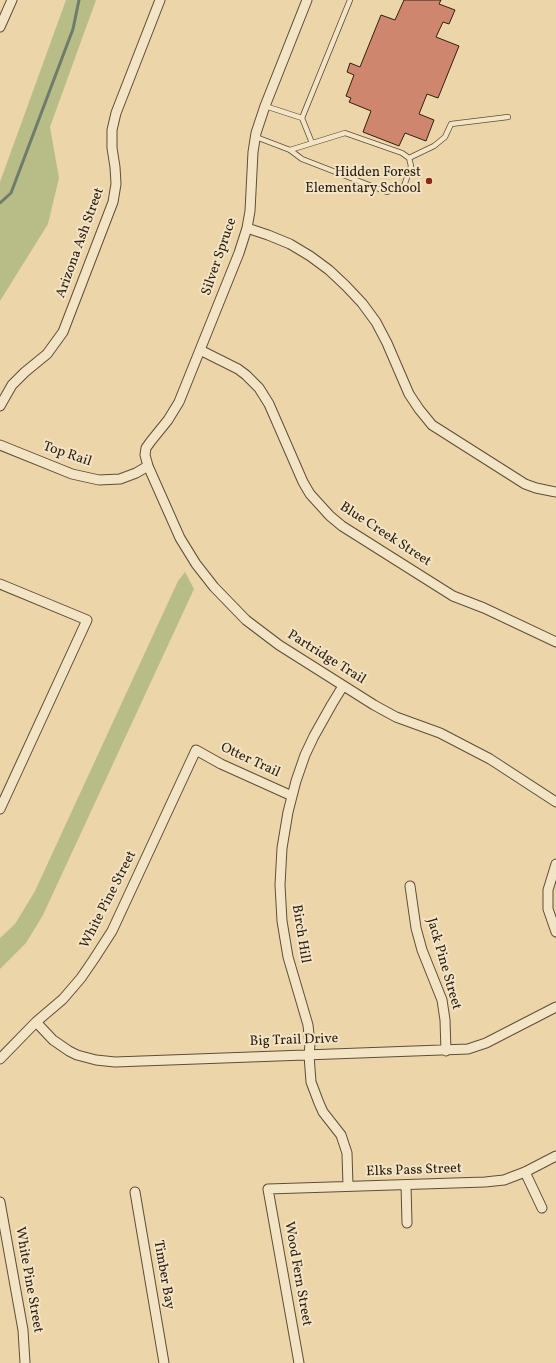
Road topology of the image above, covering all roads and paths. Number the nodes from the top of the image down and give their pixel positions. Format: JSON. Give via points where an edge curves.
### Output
{"nodes":[{"id":1,"x":12,"y":0,"type":"edge"},
{"id":2,"x":160,"y":0,"type":"edge"},
{"id":3,"x":307,"y":0,"type":"edge"},
{"id":4,"x":350,"y":0,"type":"edge"},
{"id":5,"x":0,"y":27,"type":"edge"},
{"id":6,"x":265,"y":106,"type":"junction"},
{"id":7,"x":508,"y":117,"type":"dead end"},
{"id":8,"x":302,"y":118,"type":"junction"},
{"id":9,"x":256,"y":137,"type":"junction"},
{"id":10,"x":312,"y":143,"type":"junction"},
{"id":11,"x":290,"y":150,"type":"junction"},
{"id":12,"x":409,"y":158,"type":"junction"},
{"id":13,"x":247,"y":228,"type":"junction"},
{"id":14,"x":200,"y":350,"type":"junction"},
{"id":15,"x":0,"y":406,"type":"edge"},
{"id":16,"x":0,"y":445,"type":"edge"},
{"id":17,"x":148,"y":466,"type":"junction"},
{"id":18,"x":556,"y":492,"type":"edge"},
{"id":19,"x":0,"y":584,"type":"edge"},
{"id":20,"x":556,"y":642,"type":"edge"},
{"id":21,"x":343,"y":686,"type":"junction"},
{"id":22,"x":196,"y":750,"type":"joint"},
{"id":23,"x":292,"y":796,"type":"junction"},
{"id":24,"x":556,"y":802,"type":"edge"},
{"id":25,"x":0,"y":809,"type":"edge"},
{"id":26,"x":556,"y":864,"type":"edge"},
{"id":27,"x":410,"y":886,"type":"dead end"},
{"id":28,"x":556,"y":932,"type":"edge"},
{"id":29,"x":556,"y":1008,"type":"edge"},
{"id":30,"x":36,"y":1022,"type":"junction"},
{"id":31,"x":446,"y":1050,"type":"junction"},
{"id":32,"x":309,"y":1055,"type":"junction"},
{"id":33,"x":0,"y":1059,"type":"edge"},
{"id":34,"x":556,"y":1156,"type":"edge"},
{"id":35,"x":525,"y":1172,"type":"junction"},
{"id":36,"x":406,"y":1185,"type":"junction"},
{"id":37,"x":348,"y":1186,"type":"junction"},
{"id":38,"x":268,"y":1189,"type":"joint"},
{"id":39,"x":135,"y":1192,"type":"dead end"},
{"id":40,"x":0,"y":1202,"type":"edge"},
{"id":41,"x":542,"y":1208,"type":"dead end"},
{"id":42,"x":407,"y":1223,"type":"dead end"},
{"id":43,"x":24,"y":1363,"type":"edge"},
{"id":44,"x":164,"y":1363,"type":"edge"},
{"id":45,"x":299,"y":1363,"type":"edge"}],
"edges":[{"from":1,"to":5,"type":"street"},
{"from":2,"to":15,"type":"street","name":"Arizona Ash Street","via":[[116,113],[112,130],[116,184],[113,202],[63,332],[47,354],[12,385]]},
{"from":3,"to":6,"type":"street","name":"Silver Spruce"},
{"from":4,"to":8,"type":"lane"},
{"from":6,"to":8,"type":"lane"},
{"from":6,"to":9,"type":"street","name":"Silver Spruce"},
{"from":7,"to":12,"type":"lane","via":[[451,124],[445,137],[434,146]]},
{"from":8,"to":10,"type":"lane"},
{"from":9,"to":11,"type":"lane"},
{"from":9,"to":13,"type":"street","name":"Silver Spruce"},
{"from":10,"to":11,"type":"lane"},
{"from":10,"to":12,"type":"lane","via":[[346,133],[402,153]]},
{"from":11,"to":12,"type":"lane","via":[[302,159],[387,192],[404,186],[411,166]]},
{"from":13,"to":14,"type":"street","name":"Silver Spruce"},
{"from":13,"to":18,"type":"street","via":[[297,248],[329,270],[346,286],[376,322],[409,394],[432,425],[525,484]]},
{"from":14,"to":17,"type":"street","name":"Silver Spruce","via":[[179,402],[146,448]]},
{"from":14,"to":20,"type":"street","name":"Blue Creek Street","via":[[238,369],[259,388],[270,404],[303,482],[320,506],[336,521],[453,596]]},
{"from":16,"to":17,"type":"street","name":"Top Rail","via":[[72,474],[99,480],[120,479]]},
{"from":17,"to":21,"type":"street","name":"Partridge Trail","via":[[180,538],[214,587],[246,620],[279,645]]},
{"from":19,"to":25,"type":"street","via":[[87,620]]},
{"from":21,"to":23,"type":"street","name":"Birch Hill","via":[[305,755]]},
{"from":21,"to":24,"type":"street","name":"Partridge Trail","via":[[396,717],[440,733],[490,759]]},
{"from":22,"to":23,"type":"street","name":"Otter Trail"},
{"from":22,"to":30,"type":"street","name":"White Pine Street","via":[[112,931],[81,978],[63,999]]},
{"from":23,"to":32,"type":"street","name":"Birch Hill","via":[[282,848],[282,921],[288,957],[308,1025]]},
{"from":26,"to":28,"type":"street","via":[[549,884],[548,909]]},
{"from":27,"to":31,"type":"street","name":"Jack Pine Street","via":[[422,950],[442,1000]]},
{"from":29,"to":31,"type":"street","name":"Big Trail Drive","via":[[486,1043],[468,1049]]},
{"from":30,"to":32,"type":"street","name":"Big Trail Drive","via":[[60,1046],[77,1055],[96,1060],[115,1062]]},
{"from":30,"to":33,"type":"street","name":"White Pine Street"},
{"from":31,"to":32,"type":"street","name":"Big Trail Drive"},
{"from":32,"to":37,"type":"street","name":"Birch Hill","via":[[311,1082],[319,1103],[341,1135],[347,1153]]},
{"from":34,"to":35,"type":"street","name":"Elks Pass Street"},
{"from":35,"to":36,"type":"street","name":"Elks Pass Street","via":[[504,1180]]},
{"from":35,"to":41,"type":"street"},
{"from":36,"to":37,"type":"street","name":"Elks Pass Street"},
{"from":36,"to":42,"type":"street"},
{"from":37,"to":38,"type":"street","name":"Elks Pass Street"},
{"from":38,"to":45,"type":"street","name":"Wood Fern Street"},
{"from":39,"to":44,"type":"street","name":"Timber Bay"},
{"from":40,"to":43,"type":"street","name":"White Pine Street","via":[[23,1330]]}]}
